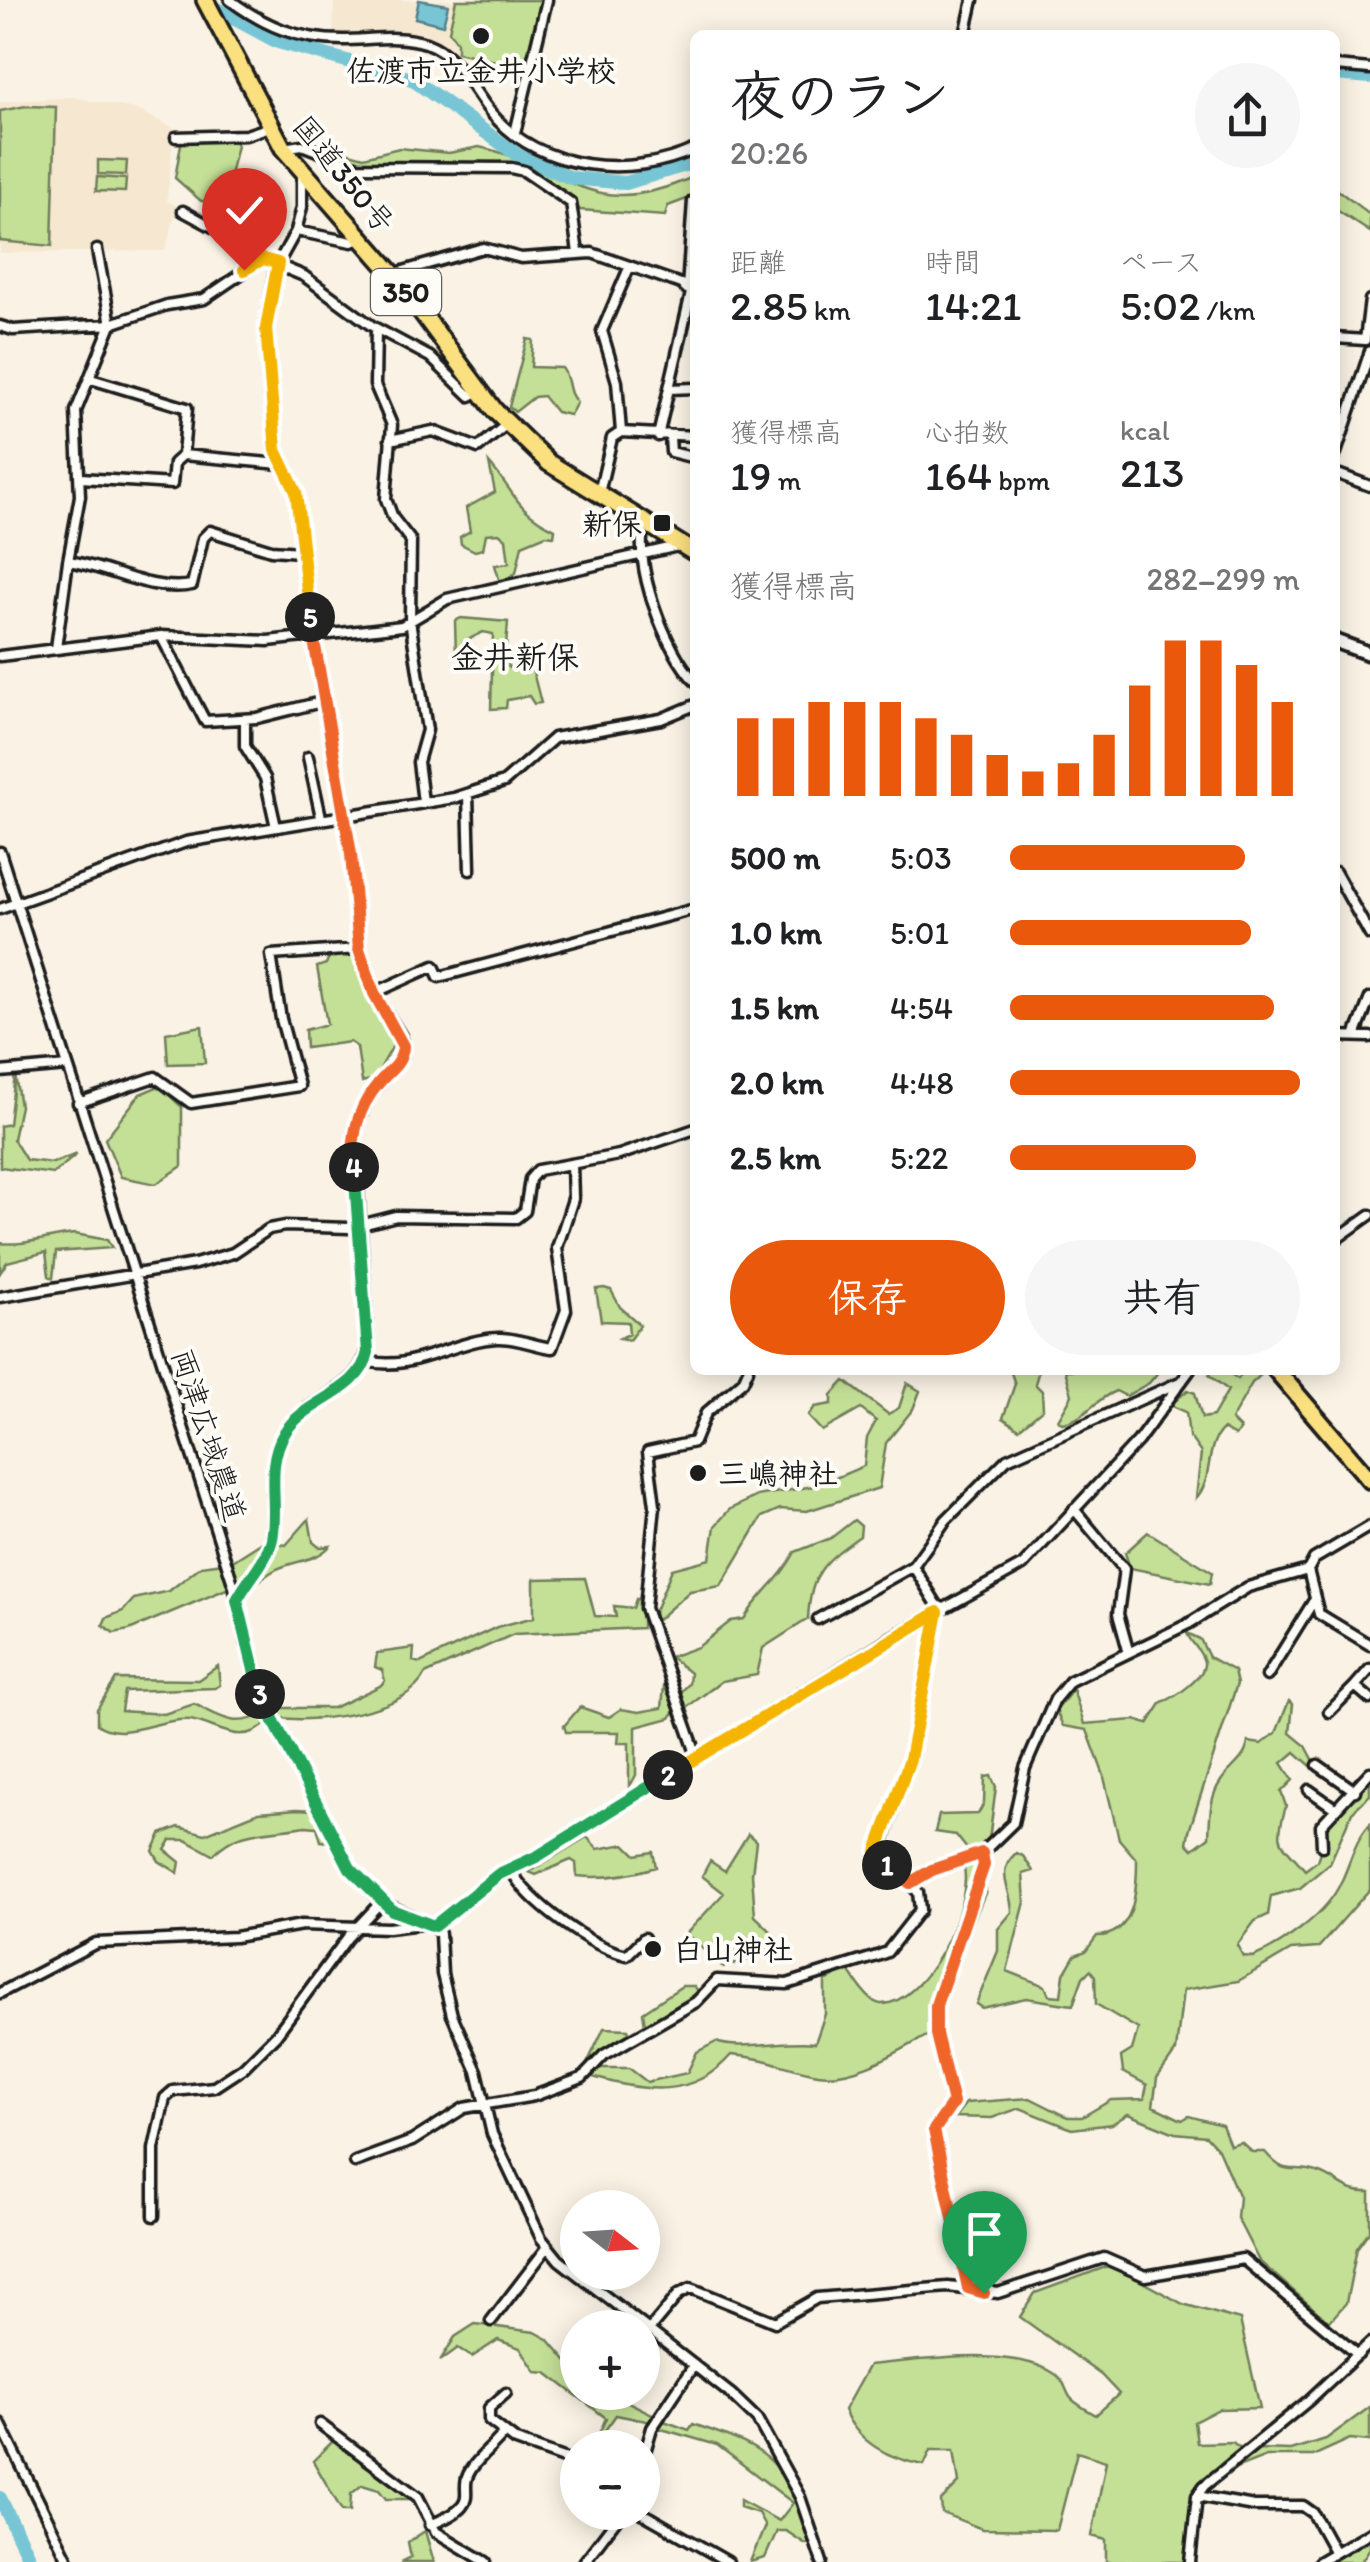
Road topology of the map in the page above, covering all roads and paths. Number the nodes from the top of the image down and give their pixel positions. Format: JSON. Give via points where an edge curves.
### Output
{"nodes":[{"id":1,"x":205,"y":0,"type":"edge"},
{"id":2,"x":230,"y":0,"type":"edge"},
{"id":3,"x":547,"y":0,"type":"edge"},
{"id":4,"x":974,"y":0,"type":"edge"},
{"id":5,"x":966,"y":30,"type":"edge"},
{"id":6,"x":1340,"y":67,"type":"edge"},
{"id":7,"x":1370,"y":70,"type":"edge"},
{"id":8,"x":270,"y":127,"type":"junction"},
{"id":9,"x":515,"y":133,"type":"junction"},
{"id":10,"x":176,"y":137,"type":"dead end"},
{"id":11,"x":283,"y":148,"type":"junction"},
{"id":12,"x":690,"y":150,"type":"edge"},
{"id":13,"x":302,"y":174,"type":"junction"},
{"id":14,"x":183,"y":211,"type":"dead end"},
{"id":15,"x":296,"y":230,"type":"junction"},
{"id":16,"x":360,"y":239,"type":"junction"},
{"id":17,"x":98,"y":250,"type":"dead end"},
{"id":18,"x":578,"y":254,"type":"junction"},
{"id":19,"x":260,"y":260,"type":"junction"},
{"id":20,"x":278,"y":263,"type":"junction"},
{"id":21,"x":629,"y":268,"type":"junction"},
{"id":22,"x":393,"y":274,"type":"junction"},
{"id":23,"x":690,"y":292,"type":"edge"},
{"id":24,"x":690,"y":296,"type":"edge"},
{"id":25,"x":1370,"y":300,"type":"edge"},
{"id":26,"x":112,"y":324,"type":"junction"},
{"id":27,"x":0,"y":326,"type":"edge"},
{"id":28,"x":376,"y":329,"type":"junction"},
{"id":29,"x":1340,"y":338,"type":"edge"},
{"id":30,"x":1368,"y":340,"type":"edge"},
{"id":31,"x":436,"y":342,"type":"dead end"},
{"id":32,"x":1370,"y":351,"type":"edge"},
{"id":33,"x":430,"y":357,"type":"junction"},
{"id":34,"x":91,"y":379,"type":"junction"},
{"id":35,"x":690,"y":388,"type":"edge"},
{"id":36,"x":669,"y":389,"type":"junction"},
{"id":37,"x":479,"y":391,"type":"junction"},
{"id":38,"x":507,"y":424,"type":"junction"},
{"id":39,"x":621,"y":432,"type":"junction"},
{"id":40,"x":658,"y":436,"type":"junction"},
{"id":41,"x":690,"y":436,"type":"edge"},
{"id":42,"x":670,"y":437,"type":"junction"},
{"id":43,"x":390,"y":440,"type":"junction"},
{"id":44,"x":1340,"y":441,"type":"edge"},
{"id":45,"x":183,"y":455,"type":"junction"},
{"id":46,"x":690,"y":457,"type":"edge"},
{"id":47,"x":280,"y":464,"type":"junction"},
{"id":48,"x":1340,"y":475,"type":"edge"},
{"id":49,"x":80,"y":478,"type":"junction"},
{"id":50,"x":1370,"y":486,"type":"edge"},
{"id":51,"x":599,"y":494,"type":"junction"},
{"id":52,"x":646,"y":522,"type":"junction"},
{"id":53,"x":688,"y":549,"type":"edge"},
{"id":54,"x":301,"y":552,"type":"junction"},
{"id":55,"x":640,"y":558,"type":"junction"},
{"id":56,"x":68,"y":562,"type":"junction"},
{"id":57,"x":410,"y":620,"type":"junction"},
{"id":58,"x":313,"y":635,"type":"junction"},
{"id":59,"x":161,"y":636,"type":"junction"},
{"id":60,"x":1340,"y":643,"type":"edge"},
{"id":61,"x":56,"y":648,"type":"junction"},
{"id":62,"x":1370,"y":654,"type":"edge"},
{"id":63,"x":0,"y":656,"type":"edge"},
{"id":64,"x":690,"y":676,"type":"edge"},
{"id":65,"x":324,"y":701,"type":"junction"},
{"id":66,"x":690,"y":707,"type":"edge"},
{"id":67,"x":245,"y":720,"type":"junction"},
{"id":68,"x":308,"y":756,"type":"dead end"},
{"id":69,"x":468,"y":794,"type":"junction"},
{"id":70,"x":423,"y":802,"type":"junction"},
{"id":71,"x":344,"y":814,"type":"junction"},
{"id":72,"x":320,"y":817,"type":"junction"},
{"id":73,"x":276,"y":827,"type":"junction"},
{"id":74,"x":0,"y":852,"type":"edge"},
{"id":75,"x":470,"y":870,"type":"dead end"},
{"id":76,"x":1340,"y":881,"type":"edge"},
{"id":77,"x":16,"y":903,"type":"junction"},
{"id":78,"x":0,"y":908,"type":"edge"},
{"id":79,"x":690,"y":910,"type":"edge"},
{"id":80,"x":1370,"y":935,"type":"edge"},
{"id":81,"x":359,"y":949,"type":"junction"},
{"id":82,"x":374,"y":993,"type":"junction"},
{"id":83,"x":1370,"y":998,"type":"edge"},
{"id":84,"x":1340,"y":1036,"type":"edge"},
{"id":85,"x":1355,"y":1036,"type":"junction"},
{"id":86,"x":1370,"y":1037,"type":"edge"},
{"id":87,"x":67,"y":1066,"type":"junction"},
{"id":88,"x":0,"y":1072,"type":"edge"},
{"id":89,"x":78,"y":1103,"type":"junction"},
{"id":90,"x":690,"y":1131,"type":"edge"},
{"id":91,"x":572,"y":1164,"type":"junction"},
{"id":92,"x":1370,"y":1215,"type":"edge"},
{"id":93,"x":360,"y":1226,"type":"junction"},
{"id":94,"x":1340,"y":1236,"type":"edge"},
{"id":95,"x":134,"y":1278,"type":"junction"},
{"id":96,"x":0,"y":1297,"type":"edge"},
{"id":97,"x":366,"y":1362,"type":"junction"},
{"id":98,"x":746,"y":1375,"type":"edge"},
{"id":99,"x":1186,"y":1375,"type":"edge"},
{"id":100,"x":1280,"y":1375,"type":"edge"},
{"id":101,"x":1182,"y":1381,"type":"junction"},
{"id":102,"x":1370,"y":1480,"type":"edge"},
{"id":103,"x":1074,"y":1509,"type":"junction"},
{"id":104,"x":1370,"y":1526,"type":"edge"},
{"id":105,"x":913,"y":1566,"type":"junction"},
{"id":106,"x":1308,"y":1570,"type":"junction"},
{"id":107,"x":237,"y":1600,"type":"junction"},
{"id":108,"x":1313,"y":1602,"type":"junction"},
{"id":109,"x":939,"y":1612,"type":"junction"},
{"id":110,"x":818,"y":1620,"type":"dead end"},
{"id":111,"x":1370,"y":1645,"type":"edge"},
{"id":112,"x":1128,"y":1650,"type":"junction"},
{"id":113,"x":1370,"y":1668,"type":"edge"},
{"id":114,"x":1267,"y":1676,"type":"dead end"},
{"id":115,"x":1355,"y":1686,"type":"junction"},
{"id":116,"x":1370,"y":1699,"type":"edge"},
{"id":117,"x":1330,"y":1712,"type":"dead end"},
{"id":118,"x":698,"y":1756,"type":"junction"},
{"id":119,"x":1318,"y":1765,"type":"dead end"},
{"id":120,"x":1370,"y":1772,"type":"edge"},
{"id":121,"x":1309,"y":1790,"type":"dead end"},
{"id":122,"x":1355,"y":1791,"type":"junction"},
{"id":123,"x":1336,"y":1809,"type":"junction"},
{"id":124,"x":1322,"y":1846,"type":"dead end"},
{"id":125,"x":982,"y":1853,"type":"junction"},
{"id":126,"x":510,"y":1870,"type":"junction"},
{"id":127,"x":910,"y":1883,"type":"junction"},
{"id":128,"x":381,"y":1902,"type":"junction"},
{"id":129,"x":430,"y":1925,"type":"junction"},
{"id":130,"x":357,"y":1928,"type":"junction"},
{"id":131,"x":644,"y":1938,"type":"dead end"},
{"id":132,"x":0,"y":1994,"type":"edge"},
{"id":133,"x":486,"y":2103,"type":"junction"},
{"id":134,"x":355,"y":2162,"type":"dead end"},
{"id":135,"x":154,"y":2216,"type":"dead end"},
{"id":136,"x":548,"y":2248,"type":"junction"},
{"id":137,"x":968,"y":2288,"type":"junction"},
{"id":138,"x":624,"y":2310,"type":"edge"},
{"id":139,"x":660,"y":2319,"type":"edge"},
{"id":140,"x":491,"y":2320,"type":"dead end"},
{"id":141,"x":660,"y":2339,"type":"edge"},
{"id":142,"x":1370,"y":2343,"type":"edge"},
{"id":143,"x":1358,"y":2355,"type":"junction"},
{"id":144,"x":694,"y":2365,"type":"junction"},
{"id":145,"x":506,"y":2393,"type":"dead end"},
{"id":146,"x":0,"y":2423,"type":"edge"},
{"id":147,"x":320,"y":2424,"type":"dead end"},
{"id":148,"x":651,"y":2430,"type":"edge"},
{"id":149,"x":504,"y":2433,"type":"junction"},
{"id":150,"x":560,"y":2460,"type":"edge"},
{"id":151,"x":1198,"y":2496,"type":"junction"},
{"id":152,"x":660,"y":2523,"type":"edge"},
{"id":153,"x":430,"y":2525,"type":"junction"},
{"id":154,"x":608,"y":2530,"type":"edge"},
{"id":155,"x":1370,"y":2532,"type":"edge"},
{"id":156,"x":1334,"y":2551,"type":"junction"},
{"id":157,"x":68,"y":2562,"type":"edge"},
{"id":158,"x":486,"y":2562,"type":"edge"},
{"id":159,"x":584,"y":2562,"type":"edge"},
{"id":160,"x":728,"y":2562,"type":"edge"},
{"id":161,"x":822,"y":2562,"type":"edge"},
{"id":162,"x":1190,"y":2562,"type":"edge"},
{"id":163,"x":1319,"y":2562,"type":"edge"}],
"edges":[{"from":1,"to":8,"type":"highway","name":"国道350号","number":"350"},
{"from":2,"to":9,"type":"street","via":[[270,26],[307,38],[388,36],[438,48]]},
{"from":3,"to":9,"type":"street"},
{"from":4,"to":5,"type":"street"},
{"from":6,"to":7,"type":"street"},
{"from":8,"to":10,"type":"street","via":[[238,136]]},
{"from":8,"to":11,"type":"highway","name":"国道350号","number":"350"},
{"from":9,"to":12,"type":"street","via":[[550,153],[598,166],[653,165]]},
{"from":11,"to":13,"type":"highway","name":"国道350号","number":"350"},
{"from":11,"to":18,"type":"street","via":[[302,145],[358,167],[500,166],[524,172],[571,203]]},
{"from":13,"to":15,"type":"street"},
{"from":13,"to":16,"type":"highway","name":"国道350号","number":"350"},
{"from":14,"to":19,"type":"street","via":[[246,245]]},
{"from":15,"to":16,"type":"street"},
{"from":15,"to":20,"type":"street"},
{"from":16,"to":22,"type":"highway","name":"国道350号","number":"350"},
{"from":17,"to":26,"type":"street"},
{"from":18,"to":21,"type":"street"},
{"from":18,"to":22,"type":"street","via":[[521,258],[483,248]]},
{"from":19,"to":20,"type":"street"},
{"from":19,"to":26,"type":"street","via":[[204,299]]},
{"from":20,"to":28,"type":"street"},
{"from":20,"to":47,"type":"street","via":[[266,328]]},
{"from":21,"to":23,"type":"street"},
{"from":21,"to":39,"type":"street","via":[[602,331],[617,382]]},
{"from":22,"to":37,"type":"highway","name":"国道350号","number":"350"},
{"from":24,"to":36,"type":"street"},
{"from":25,"to":30,"type":"street"},
{"from":26,"to":27,"type":"street"},
{"from":26,"to":34,"type":"street"},
{"from":28,"to":33,"type":"street"},
{"from":28,"to":43,"type":"street","via":[[375,385],[392,425]]},
{"from":29,"to":30,"type":"street"},
{"from":31,"to":33,"type":"street"},
{"from":32,"to":44,"type":"street"},
{"from":33,"to":37,"type":"street","via":[[470,396]]},
{"from":34,"to":45,"type":"street","via":[[187,408]]},
{"from":34,"to":49,"type":"street","via":[[76,411]]},
{"from":35,"to":36,"type":"street"},
{"from":36,"to":40,"type":"street"},
{"from":37,"to":38,"type":"highway","name":"国道350号","number":"350"},
{"from":38,"to":43,"type":"street","via":[[478,448],[433,431]]},
{"from":38,"to":51,"type":"highway","name":"国道350号","number":"350","via":[[549,463]]},
{"from":39,"to":40,"type":"street"},
{"from":39,"to":51,"type":"street","via":[[612,438]]},
{"from":40,"to":42,"type":"street"},
{"from":41,"to":42,"type":"street"},
{"from":42,"to":46,"type":"street","via":[[671,452]]},
{"from":43,"to":57,"type":"street","via":[[386,499],[411,542]]},
{"from":45,"to":47,"type":"street"},
{"from":45,"to":49,"type":"street","via":[[174,463],[172,484]]},
{"from":47,"to":54,"type":"street","via":[[293,481]]},
{"from":48,"to":50,"type":"street"},
{"from":49,"to":56,"type":"street"},
{"from":51,"to":52,"type":"highway","name":"国道350号","number":"350"},
{"from":52,"to":53,"type":"highway","name":"国道350号","number":"350"},
{"from":52,"to":55,"type":"street"},
{"from":53,"to":55,"type":"street"},
{"from":54,"to":56,"type":"street","via":[[210,531],[192,585],[164,588],[104,566]]},
{"from":54,"to":58,"type":"street"},
{"from":55,"to":57,"type":"street","via":[[447,599]]},
{"from":55,"to":64,"type":"street","via":[[675,659]]},
{"from":56,"to":61,"type":"street"},
{"from":57,"to":58,"type":"street"},
{"from":57,"to":70,"type":"street","via":[[426,708],[418,762]]},
{"from":58,"to":59,"type":"street","via":[[268,641]]},
{"from":58,"to":65,"type":"street"},
{"from":59,"to":61,"type":"street"},
{"from":59,"to":67,"type":"street","via":[[205,721]]},
{"from":60,"to":62,"type":"street"},
{"from":61,"to":63,"type":"street"},
{"from":65,"to":67,"type":"street"},
{"from":65,"to":71,"type":"street"},
{"from":66,"to":69,"type":"street","via":[[661,719],[554,738],[504,782]]},
{"from":67,"to":73,"type":"street","via":[[244,746],[265,778]]},
{"from":68,"to":72,"type":"street"},
{"from":69,"to":70,"type":"street"},
{"from":69,"to":75,"type":"street"},
{"from":70,"to":71,"type":"street"},
{"from":71,"to":72,"type":"street"},
{"from":71,"to":81,"type":"street"},
{"from":72,"to":73,"type":"street"},
{"from":73,"to":77,"type":"street","via":[[174,845]]},
{"from":74,"to":77,"type":"street","name":"両津広域農道"},
{"from":76,"to":80,"type":"street"},
{"from":77,"to":78,"type":"street"},
{"from":77,"to":87,"type":"street","name":"両津広域農道"},
{"from":79,"to":82,"type":"street","via":[[439,977],[434,966]]},
{"from":81,"to":82,"type":"street"},
{"from":81,"to":89,"type":"street","via":[[271,955],[299,1086],[191,1103],[155,1077]]},
{"from":82,"to":93,"type":"street","via":[[401,1036],[403,1054],[368,1098],[354,1130]]},
{"from":83,"to":85,"type":"street"},
{"from":84,"to":85,"type":"street"},
{"from":85,"to":86,"type":"street"},
{"from":87,"to":88,"type":"street"},
{"from":87,"to":89,"type":"street","name":"両津広域農道"},
{"from":89,"to":95,"type":"street","name":"両津広域農道"},
{"from":90,"to":91,"type":"street"},
{"from":91,"to":93,"type":"street","via":[[532,1173],[526,1211],[516,1218],[396,1216]]},
{"from":91,"to":97,"type":"street","via":[[573,1199],[557,1248],[566,1310],[552,1348],[500,1337],[425,1359]]},
{"from":92,"to":94,"type":"street"},
{"from":93,"to":95,"type":"street","via":[[269,1229],[233,1253]]},
{"from":93,"to":97,"type":"street"},
{"from":95,"to":96,"type":"street"},
{"from":95,"to":107,"type":"street","name":"両津広域農道"},
{"from":97,"to":107,"type":"street","via":[[286,1431],[272,1475],[270,1547]]},
{"from":98,"to":118,"type":"street","via":[[706,1413],[694,1442],[648,1452],[655,1505],[645,1608]]},
{"from":99,"to":101,"type":"street"},
{"from":100,"to":102,"type":"highway"},
{"from":101,"to":103,"type":"street","via":[[1138,1441]]},
{"from":101,"to":105,"type":"street","via":[[1007,1459],[946,1520]]},
{"from":103,"to":109,"type":"street","via":[[1023,1565]]},
{"from":103,"to":112,"type":"street","via":[[1124,1569],[1118,1614]]},
{"from":104,"to":106,"type":"street","via":[[1314,1559]]},
{"from":105,"to":109,"type":"street"},
{"from":105,"to":110,"type":"street"},
{"from":106,"to":108,"type":"street"},
{"from":106,"to":112,"type":"street","via":[[1248,1587]]},
{"from":107,"to":128,"type":"street","name":"両津広域農道","via":[[258,1689],[350,1868]]},
{"from":108,"to":111,"type":"street","via":[[1320,1614]]},
{"from":108,"to":114,"type":"street"},
{"from":109,"to":118,"type":"street"},
{"from":109,"to":127,"type":"street","via":[[910,1759],[877,1851]]},
{"from":112,"to":125,"type":"street","via":[[1070,1682],[1055,1699],[1026,1768],[1013,1823]]},
{"from":113,"to":115,"type":"street"},
{"from":115,"to":116,"type":"street"},
{"from":115,"to":117,"type":"street"},
{"from":118,"to":126,"type":"street"},
{"from":119,"to":122,"type":"street"},
{"from":120,"to":122,"type":"street"},
{"from":121,"to":123,"type":"street"},
{"from":122,"to":123,"type":"street"},
{"from":123,"to":124,"type":"street","via":[[1321,1825]]},
{"from":125,"to":127,"type":"street"},
{"from":125,"to":137,"type":"street","via":[[984,1865],[935,2019],[953,2103],[934,2130]]},
{"from":126,"to":129,"type":"street"},
{"from":126,"to":131,"type":"street","via":[[522,1892],[590,1944],[627,1954]]},
{"from":127,"to":133,"type":"street","via":[[920,1910],[887,1952],[787,1984],[717,1980],[696,2002],[604,2056],[582,2078],[534,2096]]},
{"from":128,"to":129,"type":"street","name":"両津広域農道"},
{"from":128,"to":130,"type":"street"},
{"from":129,"to":130,"type":"street"},
{"from":129,"to":133,"type":"street","via":[[440,1934],[452,2016]]},
{"from":130,"to":132,"type":"street","via":[[302,1925],[235,1938],[96,1943]]},
{"from":130,"to":135,"type":"street","via":[[299,2008],[243,2068],[214,2087],[173,2091],[165,2098],[154,2149]]},
{"from":133,"to":134,"type":"street"},
{"from":133,"to":136,"type":"street","via":[[492,2134]]},
{"from":136,"to":138,"type":"street"},
{"from":136,"to":140,"type":"street"},
{"from":137,"to":139,"type":"street","via":[[817,2298],[775,2322],[691,2288]]},
{"from":137,"to":143,"type":"street","via":[[998,2293],[1104,2258],[1145,2276],[1243,2259]]},
{"from":141,"to":144,"type":"street"},
{"from":142,"to":143,"type":"street"},
{"from":143,"to":151,"type":"street","via":[[1224,2466]]},
{"from":144,"to":148,"type":"street"},
{"from":144,"to":161,"type":"street","via":[[732,2394],[771,2440]]},
{"from":145,"to":149,"type":"street","via":[[486,2415]]},
{"from":146,"to":157,"type":"street"},
{"from":147,"to":153,"type":"street","via":[[418,2497]]},
{"from":149,"to":150,"type":"street"},
{"from":149,"to":153,"type":"street","via":[[470,2470],[462,2508]]},
{"from":151,"to":156,"type":"street","via":[[1309,2509]]},
{"from":151,"to":162,"type":"street"},
{"from":152,"to":160,"type":"street"},
{"from":153,"to":158,"type":"street"},
{"from":154,"to":159,"type":"street"},
{"from":155,"to":156,"type":"street"},
{"from":156,"to":163,"type":"street"}]}
